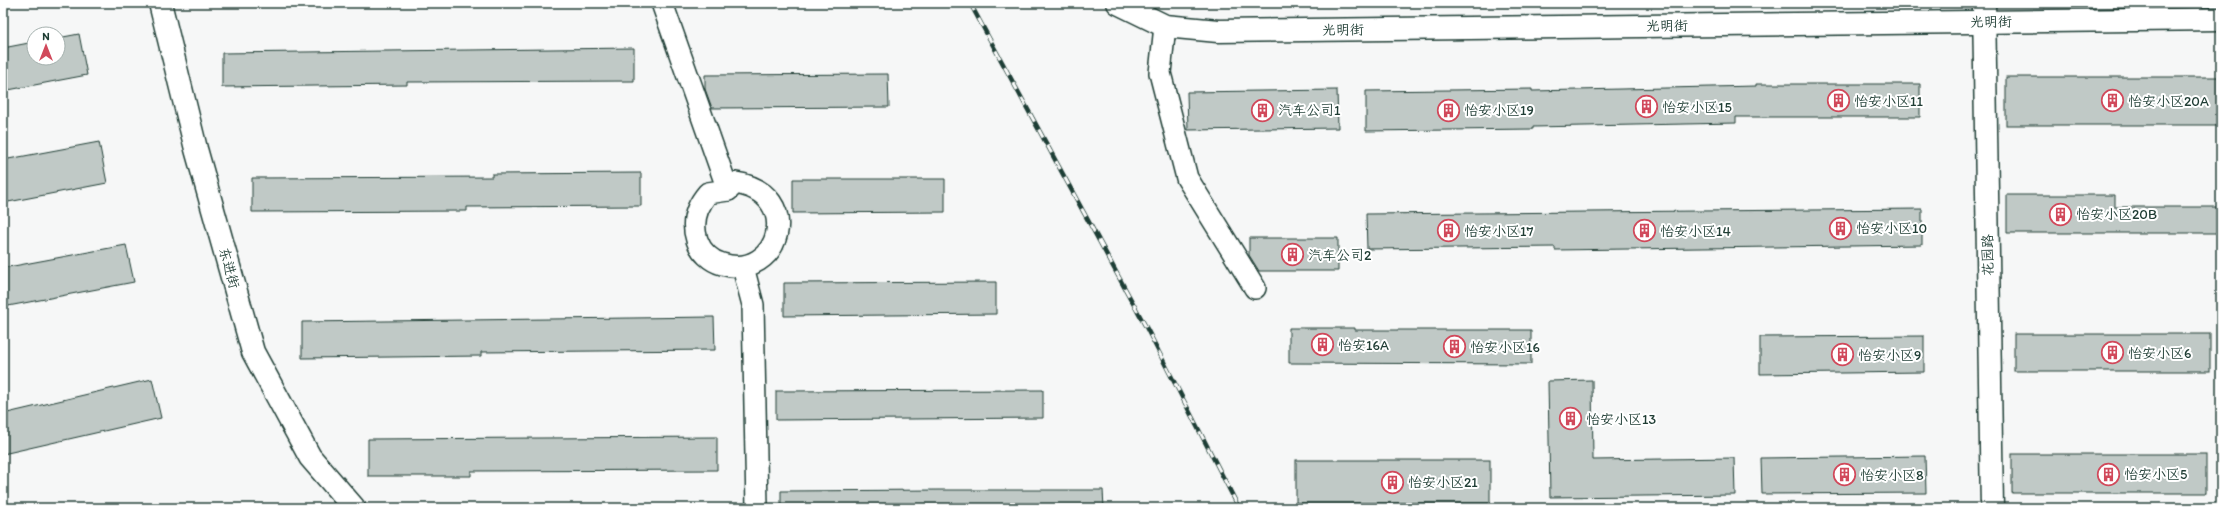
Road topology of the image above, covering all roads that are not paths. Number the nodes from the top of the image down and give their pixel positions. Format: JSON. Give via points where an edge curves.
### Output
{"nodes":[{"id":1,"x":160,"y":3,"type":"edge"},
{"id":2,"x":662,"y":3,"type":"edge"},
{"id":3,"x":1118,"y":3,"type":"edge"},
{"id":4,"x":1984,"y":12,"type":"edge"},
{"id":5,"x":2221,"y":19,"type":"edge"},
{"id":6,"x":1165,"y":26,"type":"junction"},
{"id":7,"x":728,"y":190,"type":"junction"},
{"id":8,"x":743,"y":267,"type":"junction"},
{"id":9,"x":1255,"y":288,"type":"dead end"},
{"id":10,"x":354,"y":508,"type":"edge"},
{"id":11,"x":757,"y":508,"type":"edge"},
{"id":12,"x":1992,"y":508,"type":"edge"}],
"edges":[{"from":1,"to":10,"type":"main road","name":"东进街","via":[[196,149],[252,352],[310,457]]},
{"from":2,"to":7,"type":"street"},
{"from":3,"to":6,"type":"main road","name":"光明街"},
{"from":4,"to":5,"type":"main road","name":"光明街"},
{"from":4,"to":6,"type":"main road","name":"光明街","via":[[1218,31]]},
{"from":4,"to":12,"type":"main road","name":"花园路"},
{"from":6,"to":9,"type":"street","via":[[1160,73],[1187,178]]},
{"from":7,"to":8,"type":"street","via":[[708,193],[699,204],[694,217],[694,232],[698,244],[706,255],[717,263]]},
{"from":7,"to":8,"type":"street","via":[[735,183],[749,185],[762,192],[772,202],[777,216],[778,230],[774,243],[756,262]]},
{"from":8,"to":11,"type":"street","via":[[753,304]]}]}
